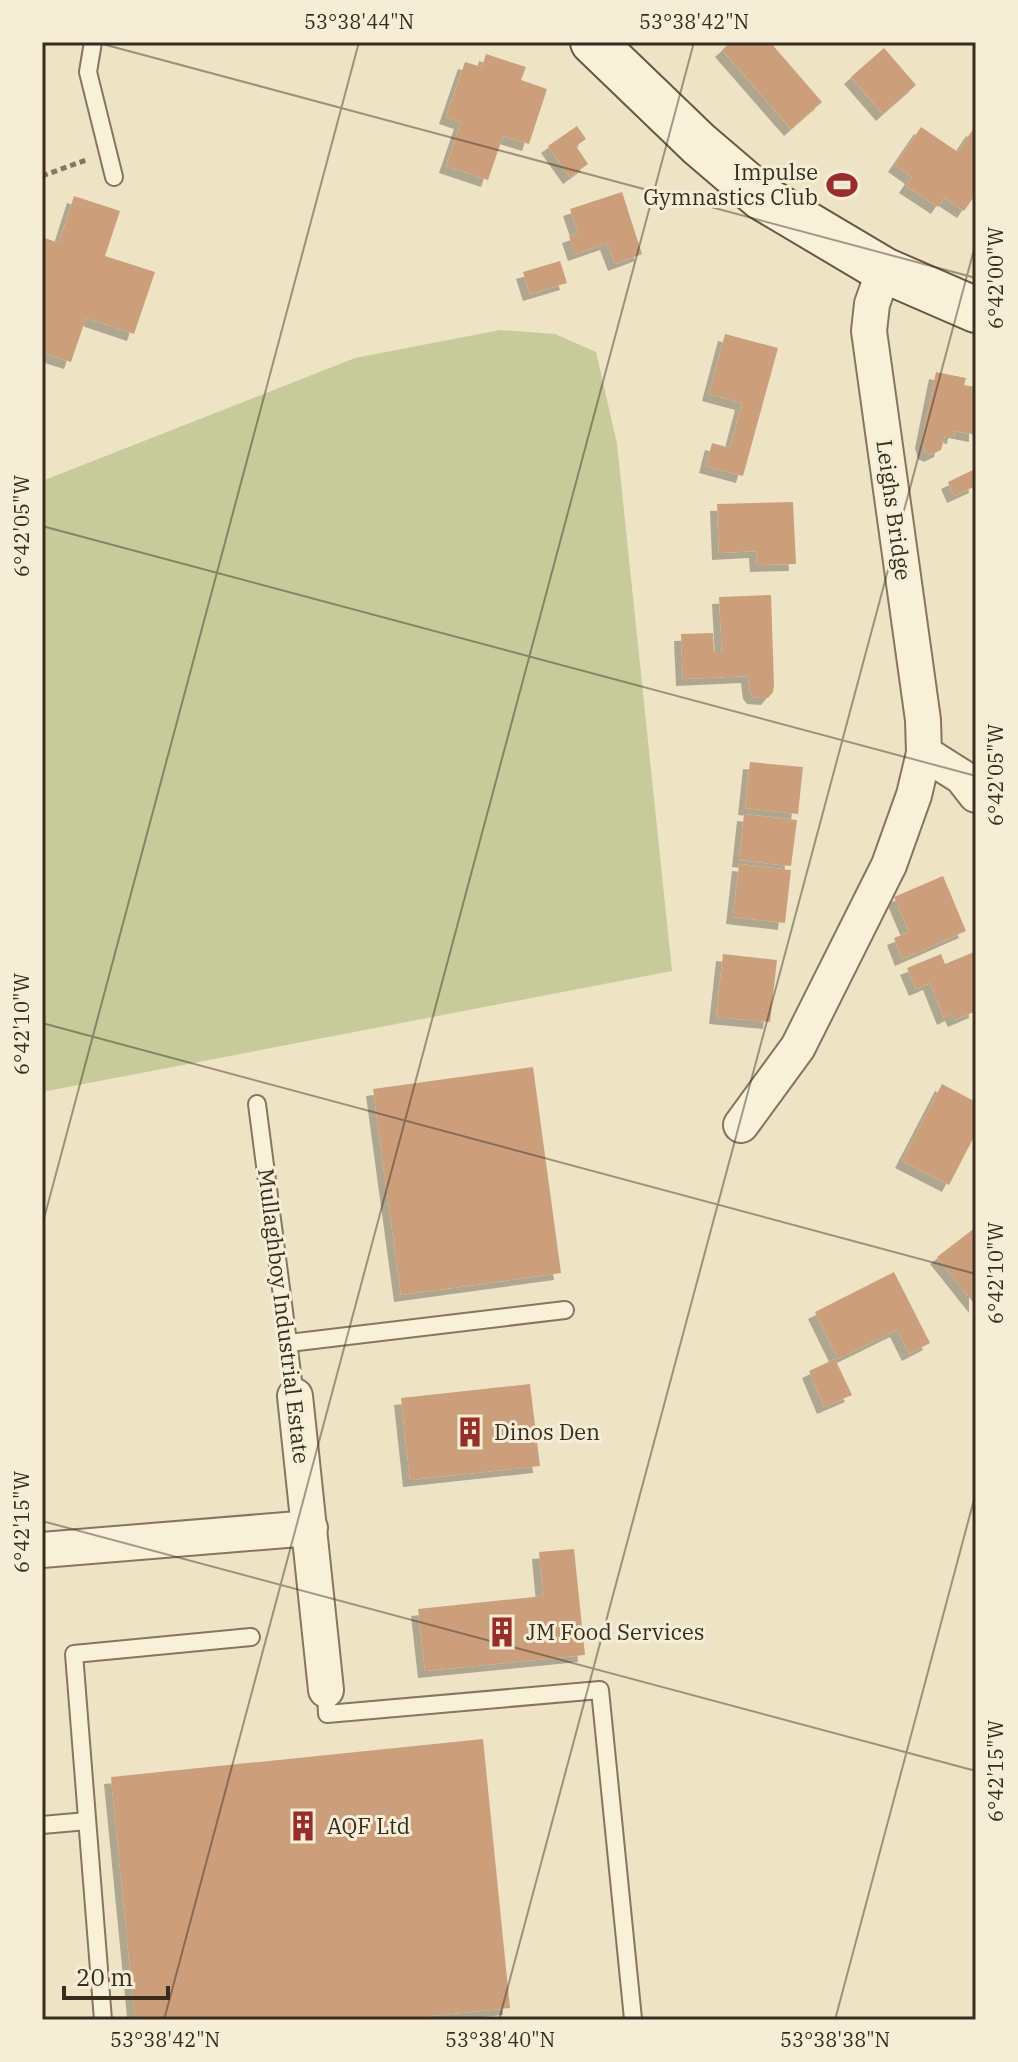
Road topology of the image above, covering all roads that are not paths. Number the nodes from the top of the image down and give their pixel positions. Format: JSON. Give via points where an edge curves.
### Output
{"nodes":[{"id":1,"x":93,"y":42,"type":"edge"},
{"id":2,"x":593,"y":42,"type":"edge"},
{"id":3,"x":114,"y":177,"type":"dead end"},
{"id":4,"x":884,"y":270,"type":"junction"},
{"id":5,"x":976,"y":310,"type":"edge"},
{"id":6,"x":924,"y":753,"type":"junction"},
{"id":7,"x":976,"y":795,"type":"edge"},
{"id":8,"x":257,"y":1104,"type":"dead end"},
{"id":9,"x":741,"y":1125,"type":"dead end"},
{"id":10,"x":565,"y":1310,"type":"dead end"},
{"id":11,"x":289,"y":1343,"type":"junction"},
{"id":12,"x":295,"y":1396,"type":"joint"},
{"id":13,"x":310,"y":1528,"type":"junction"},
{"id":14,"x":42,"y":1550,"type":"edge"},
{"id":15,"x":251,"y":1637,"type":"dead end"},
{"id":16,"x":326,"y":1690,"type":"joint"},
{"id":17,"x":87,"y":1821,"type":"junction"},
{"id":18,"x":42,"y":1825,"type":"edge"},
{"id":19,"x":633,"y":2019,"type":"edge"},
{"id":20,"x":103,"y":2020,"type":"edge"}],
"edges":[{"from":1,"to":3,"type":"lane","via":[[88,72]]},
{"from":2,"to":4,"type":"street","via":[[761,197]]},
{"from":4,"to":5,"type":"street"},
{"from":4,"to":6,"type":"street","name":"Leighs Bridge","via":[[869,331]]},
{"from":6,"to":7,"type":"street","via":[[962,777]]},
{"from":6,"to":9,"type":"street","name":"Leighs Bridge","via":[[914,795],[875,894],[798,1047]]},
{"from":8,"to":11,"type":"lane","name":"Mullaghboy Industrial Estate"},
{"from":10,"to":11,"type":"lane"},
{"from":11,"to":12,"type":"lane","name":"Mullaghboy Industrial Estate"},
{"from":12,"to":13,"type":"street","name":"Mullaghboy Industrial Estate"},
{"from":13,"to":14,"type":"street"},
{"from":13,"to":16,"type":"street","name":"Mullaghboy Industrial Estate"},
{"from":15,"to":17,"type":"lane","via":[[74,1654]]},
{"from":16,"to":19,"type":"lane","name":"Mullaghboy Industrial Estate","via":[[327,1714],[600,1690]]},
{"from":17,"to":18,"type":"lane"},
{"from":17,"to":20,"type":"lane"}]}
